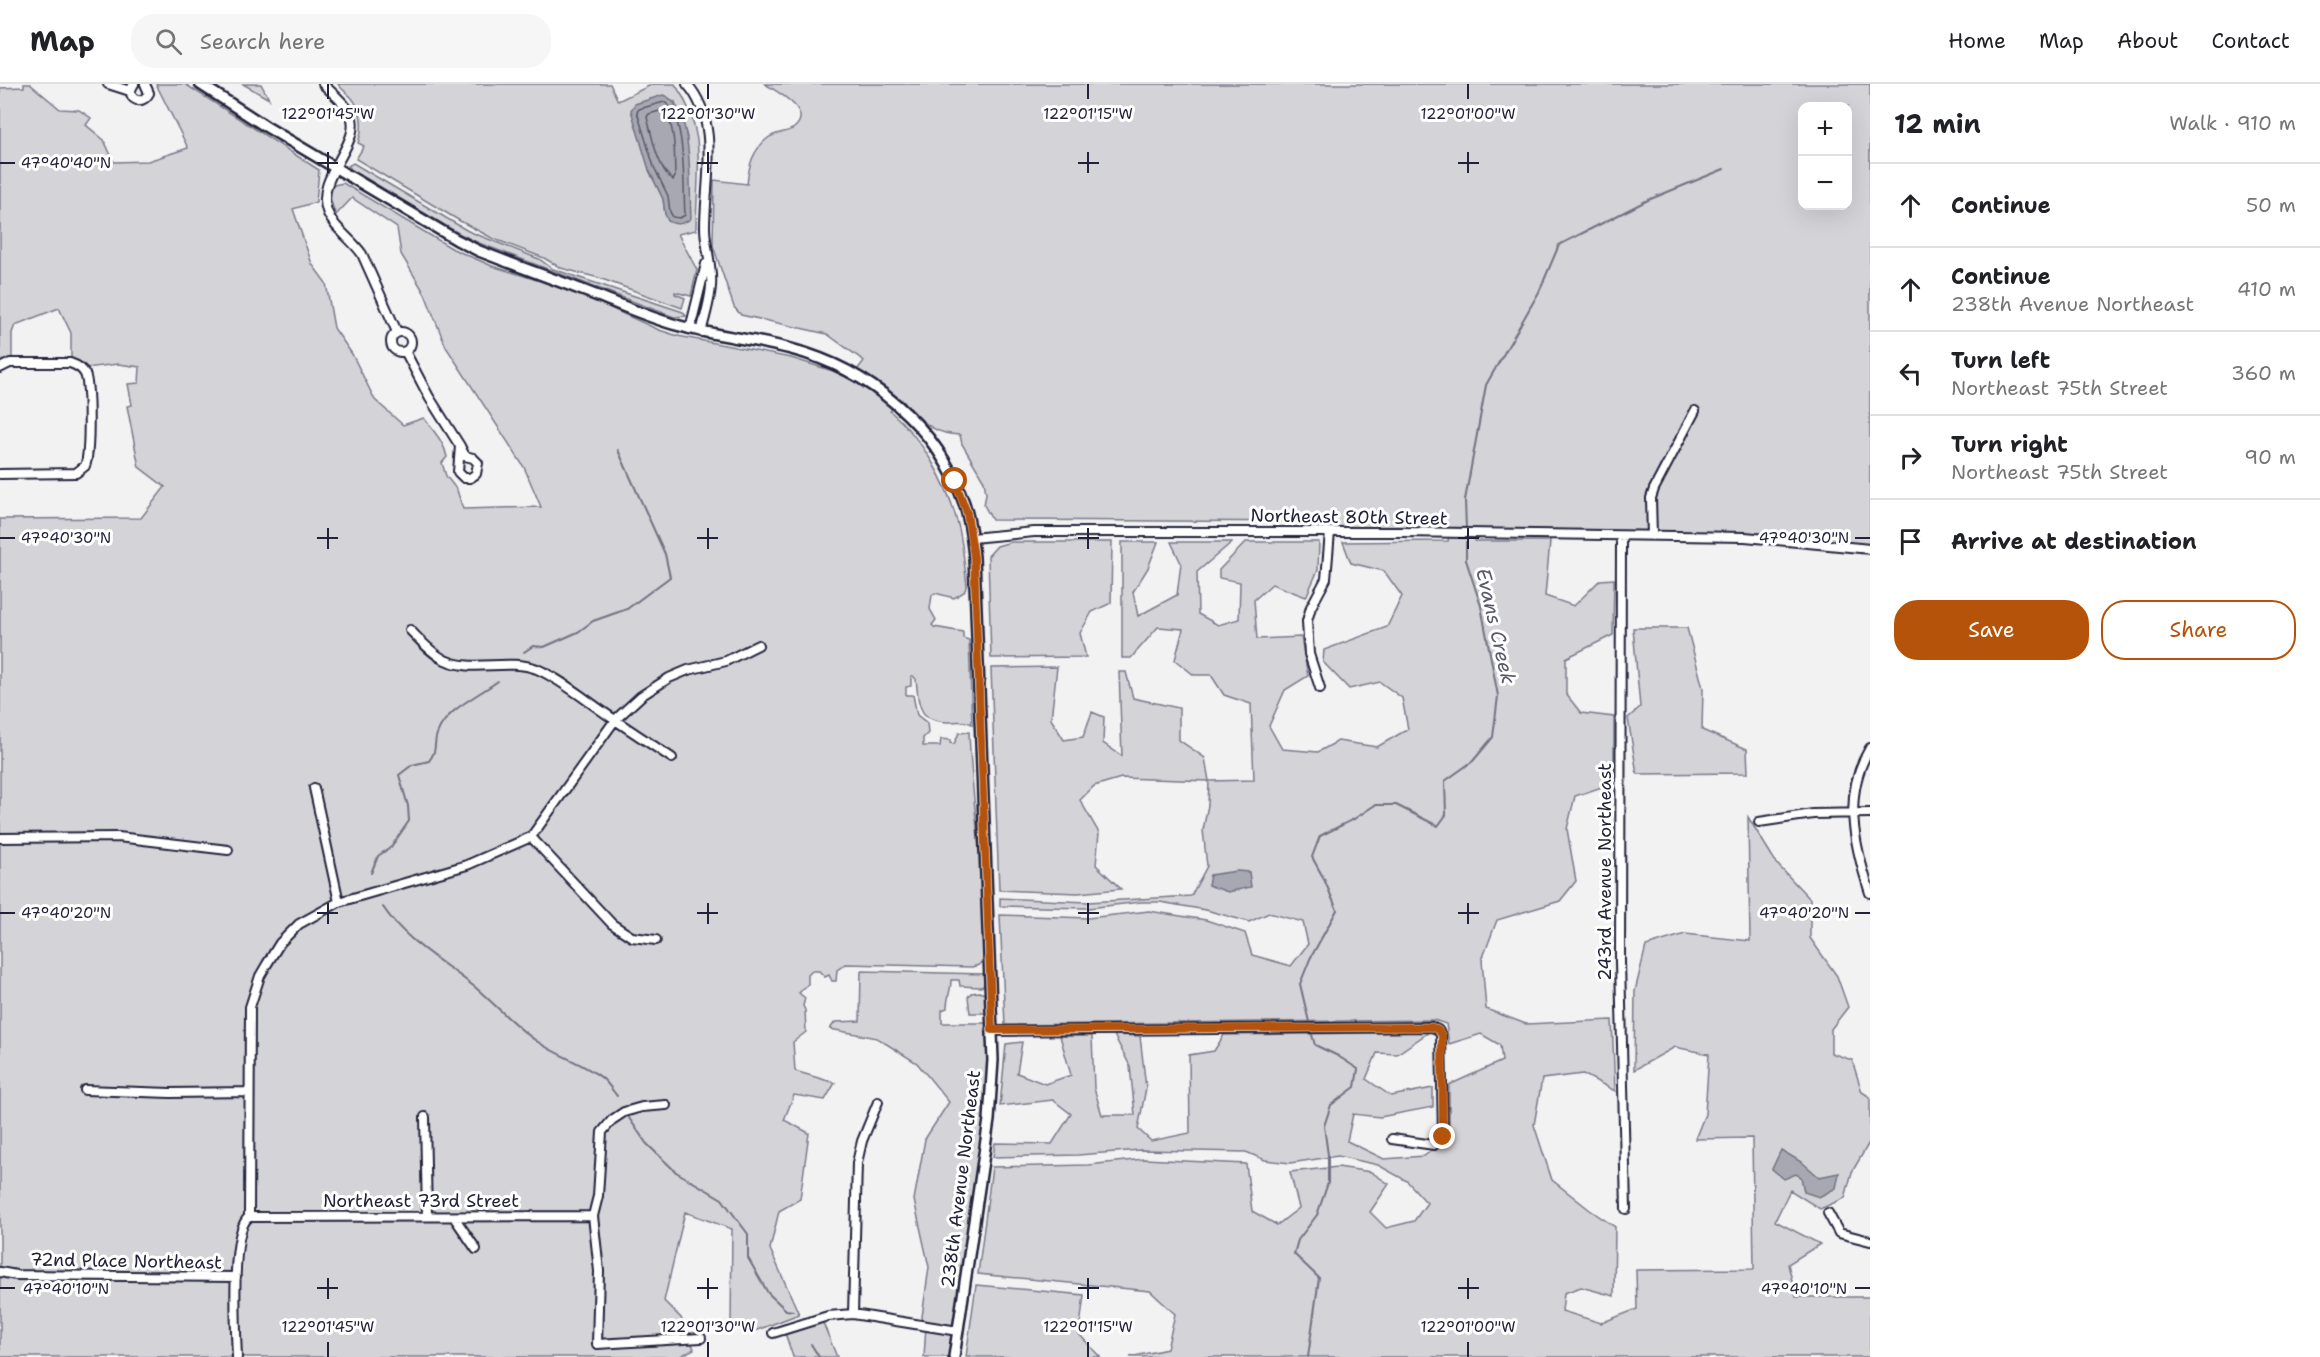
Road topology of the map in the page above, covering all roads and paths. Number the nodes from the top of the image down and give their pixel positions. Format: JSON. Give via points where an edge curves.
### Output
{"nodes":[{"id":1,"x":108,"y":84,"type":"edge"},
{"id":2,"x":145,"y":84,"type":"edge"},
{"id":3,"x":200,"y":84,"type":"edge"},
{"id":4,"x":323,"y":84,"type":"edge"},
{"id":5,"x":687,"y":84,"type":"edge"},
{"id":6,"x":132,"y":87,"type":"edge"},
{"id":7,"x":336,"y":167,"type":"junction"},
{"id":8,"x":707,"y":260,"type":"junction"},
{"id":9,"x":690,"y":329,"type":"junction"},
{"id":10,"x":397,"y":332,"type":"junction"},
{"id":11,"x":701,"y":332,"type":"junction"},
{"id":12,"x":405,"y":351,"type":"junction"},
{"id":13,"x":0,"y":368,"type":"edge"},
{"id":14,"x":1695,"y":411,"type":"dead end"},
{"id":15,"x":460,"y":446,"type":"dead end"},
{"id":16,"x":0,"y":474,"type":"edge"},
{"id":17,"x":1330,"y":532,"type":"junction"},
{"id":18,"x":1621,"y":536,"type":"junction"},
{"id":19,"x":1652,"y":536,"type":"junction"},
{"id":20,"x":972,"y":538,"type":"junction"},
{"id":21,"x":1870,"y":549,"type":"edge"},
{"id":22,"x":410,"y":630,"type":"dead end"},
{"id":23,"x":758,"y":645,"type":"dead end"},
{"id":24,"x":1320,"y":688,"type":"dead end"},
{"id":25,"x":615,"y":720,"type":"junction"},
{"id":26,"x":1870,"y":748,"type":"edge"},
{"id":27,"x":672,"y":758,"type":"dead end"},
{"id":28,"x":314,"y":788,"type":"dead end"},
{"id":29,"x":1852,"y":812,"type":"junction"},
{"id":30,"x":1870,"y":813,"type":"edge"},
{"id":31,"x":1759,"y":822,"type":"dead end"},
{"id":32,"x":531,"y":837,"type":"junction"},
{"id":33,"x":0,"y":838,"type":"edge"},
{"id":34,"x":228,"y":849,"type":"dead end"},
{"id":35,"x":1870,"y":893,"type":"edge"},
{"id":36,"x":339,"y":902,"type":"junction"},
{"id":37,"x":656,"y":940,"type":"dead end"},
{"id":38,"x":992,"y":1030,"type":"junction"},
{"id":39,"x":85,"y":1090,"type":"dead end"},
{"id":40,"x":249,"y":1092,"type":"junction"},
{"id":41,"x":879,"y":1102,"type":"dead end"},
{"id":42,"x":666,"y":1105,"type":"dead end"},
{"id":43,"x":425,"y":1117,"type":"dead end"},
{"id":44,"x":1392,"y":1139,"type":"dead end"},
{"id":45,"x":1626,"y":1209,"type":"dead end"},
{"id":46,"x":1828,"y":1213,"type":"dead end"},
{"id":47,"x":427,"y":1216,"type":"junction"},
{"id":48,"x":593,"y":1216,"type":"junction"},
{"id":49,"x":249,"y":1217,"type":"junction"},
{"id":50,"x":454,"y":1217,"type":"junction"},
{"id":51,"x":1870,"y":1240,"type":"edge"},
{"id":52,"x":476,"y":1249,"type":"dead end"},
{"id":53,"x":0,"y":1272,"type":"edge"},
{"id":54,"x":236,"y":1277,"type":"junction"},
{"id":55,"x":853,"y":1314,"type":"junction"},
{"id":56,"x":958,"y":1331,"type":"junction"},
{"id":57,"x":773,"y":1333,"type":"dead end"},
{"id":58,"x":701,"y":1338,"type":"dead end"},
{"id":59,"x":237,"y":1357,"type":"edge"},
{"id":60,"x":954,"y":1357,"type":"edge"}],
"edges":[{"from":1,"to":6,"type":"street"},
{"from":2,"to":6,"type":"street","via":[[149,93],[143,100],[134,99]]},
{"from":3,"to":7,"type":"street","name":"238th Avenue Northeast"},
{"from":4,"to":7,"type":"street","via":[[349,111],[353,126]]},
{"from":5,"to":8,"type":"street","via":[[706,122]]},
{"from":7,"to":9,"type":"street","name":"238th Avenue Northeast","via":[[479,251]]},
{"from":7,"to":10,"type":"street","via":[[324,190],[327,212],[362,254]]},
{"from":8,"to":9,"type":"street"},
{"from":8,"to":11,"type":"street","via":[[711,286]]},
{"from":9,"to":11,"type":"street","name":"238th Avenue Northeast"},
{"from":10,"to":12,"type":"street","via":[[392,346]]},
{"from":10,"to":12,"type":"street","via":[[404,332],[411,339],[411,346]]},
{"from":11,"to":20,"type":"street","name":"238th Avenue Northeast","via":[[827,360],[894,401],[947,467],[960,492]]},
{"from":12,"to":15,"type":"street"},
{"from":13,"to":16,"type":"street","via":[[10,363],[70,363],[81,369],[88,391],[88,454],[80,471]]},
{"from":14,"to":19,"type":"street","via":[[1654,489]]},
{"from":17,"to":18,"type":"street","name":"Northeast 80th Street"},
{"from":17,"to":20,"type":"street","name":"Northeast 80th Street","via":[[1034,532]]},
{"from":17,"to":24,"type":"street","via":[[1326,579],[1307,621],[1309,654]]},
{"from":18,"to":19,"type":"street","name":"Northeast 80th Street"},
{"from":18,"to":45,"type":"street","name":"243rd Avenue Northeast","via":[[1620,962]]},
{"from":19,"to":21,"type":"street","name":"Northeast 80th Street","via":[[1744,537]]},
{"from":20,"to":38,"type":"street","name":"238th Avenue Northeast"},
{"from":22,"to":25,"type":"street","via":[[445,660],[536,669]]},
{"from":23,"to":25,"type":"street","via":[[726,661],[669,678]]},
{"from":25,"to":27,"type":"street"},
{"from":25,"to":32,"type":"street"},
{"from":26,"to":29,"type":"street","via":[[1856,780]]},
{"from":28,"to":36,"type":"street"},
{"from":29,"to":30,"type":"street"},
{"from":29,"to":31,"type":"street"},
{"from":29,"to":35,"type":"street"},
{"from":32,"to":36,"type":"street","via":[[467,865]]},
{"from":32,"to":37,"type":"street","via":[[612,924],[632,937]]},
{"from":33,"to":34,"type":"street","via":[[118,837]]},
{"from":36,"to":40,"type":"street","via":[[299,924],[280,943],[260,976],[250,1007]]},
{"from":38,"to":44,"type":"street","via":[[1432,1027],[1442,1035],[1443,1137],[1434,1144]]},
{"from":38,"to":56,"type":"street","name":"238th Avenue Northeast","via":[[989,1120]]},
{"from":39,"to":40,"type":"street"},
{"from":40,"to":49,"type":"street"},
{"from":41,"to":55,"type":"street","via":[[857,1163]]},
{"from":42,"to":48,"type":"street","via":[[630,1110],[606,1126],[600,1139]]},
{"from":43,"to":47,"type":"street"},
{"from":46,"to":51,"type":"street","via":[[1839,1233]]},
{"from":47,"to":49,"type":"street","name":"Northeast 73rd Street"},
{"from":47,"to":50,"type":"street","name":"Northeast 73rd Street"},
{"from":48,"to":50,"type":"street","name":"Northeast 73rd Street"},
{"from":48,"to":58,"type":"street","via":[[599,1271],[598,1341]]},
{"from":49,"to":54,"type":"street","via":[[242,1224]]},
{"from":50,"to":52,"type":"street"},
{"from":53,"to":54,"type":"street","name":"72nd Place Northeast"},
{"from":54,"to":59,"type":"street"},
{"from":55,"to":56,"type":"street"},
{"from":55,"to":57,"type":"street","via":[[828,1316]]},
{"from":56,"to":60,"type":"street","name":"238th Avenue Northeast"}]}
